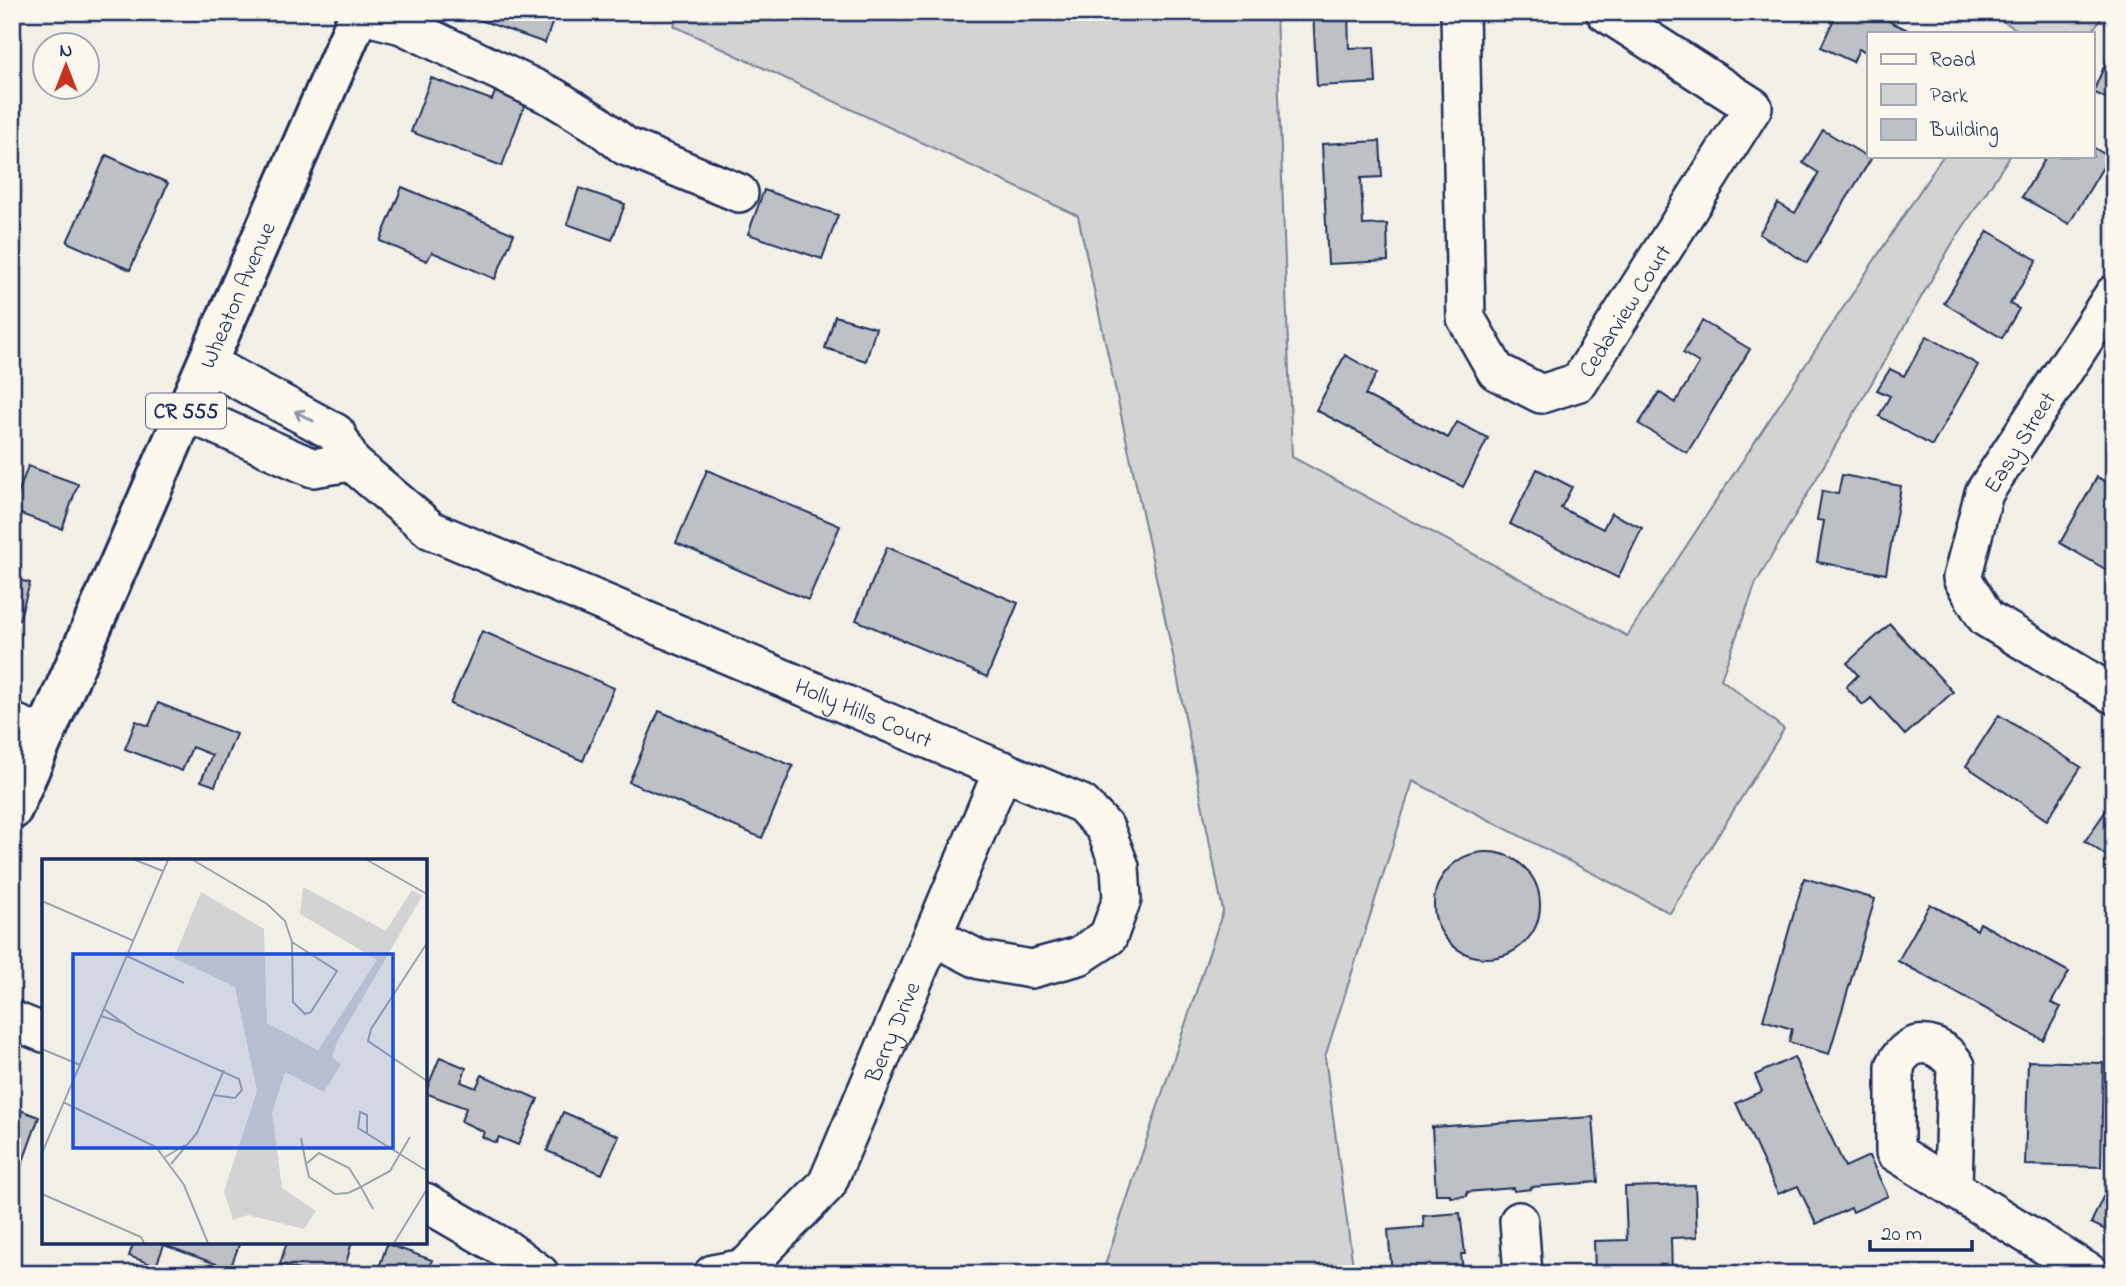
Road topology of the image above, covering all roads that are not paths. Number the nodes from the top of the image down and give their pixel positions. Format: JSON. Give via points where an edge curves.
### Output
{"nodes":[{"id":1,"x":1460,"y":12,"type":"edge"},
{"id":2,"x":1605,"y":12,"type":"edge"},
{"id":3,"x":359,"y":13,"type":"edge"},
{"id":4,"x":739,"y":193,"type":"dead end"},
{"id":5,"x":2114,"y":294,"type":"edge"},
{"id":6,"x":207,"y":363,"type":"junction"},
{"id":7,"x":186,"y":412,"type":"junction"},
{"id":8,"x":351,"y":462,"type":"junction"},
{"id":9,"x":2114,"y":695,"type":"edge"},
{"id":10,"x":28,"y":729,"type":"edge"},
{"id":11,"x":1003,"y":770,"type":"junction"},
{"id":12,"x":12,"y":810,"type":"edge"},
{"id":13,"x":933,"y":936,"type":"junction"},
{"id":14,"x":12,"y":1020,"type":"edge"},
{"id":15,"x":42,"y":1032,"type":"edge"},
{"id":16,"x":1954,"y":1188,"type":"dead end"},
{"id":17,"x":427,"y":1203,"type":"edge"},
{"id":18,"x":1519,"y":1221,"type":"dead end"},
{"id":19,"x":734,"y":1272,"type":"edge"},
{"id":20,"x":540,"y":1274,"type":"edge"},
{"id":21,"x":1523,"y":1274,"type":"edge"},
{"id":22,"x":2091,"y":1274,"type":"edge"}],
"edges":[{"from":1,"to":2,"type":"street","name":"Cedarview Court","via":[[1466,318],[1496,371],[1541,394],[1579,382],[1753,107]]},
{"from":3,"to":4,"type":"street","via":[[402,25],[553,97],[625,146]]},
{"from":3,"to":6,"type":"main road","name":"Wheaton Avenue","number":"CR 555"},
{"from":5,"to":9,"type":"street","name":"Easy Street","via":[[1984,493],[1962,578],[1986,618]]},
{"from":6,"to":7,"type":"main road","name":"Wheaton Avenue","number":"CR 555"},
{"from":8,"to":6,"type":"street","name":"Holly Hills Court","one_way":true,"via":[[336,433]]},
{"from":7,"to":8,"type":"street","via":[[313,468]]},
{"from":7,"to":10,"type":"main road","name":"Wheaton Avenue","number":"CR 555"},
{"from":8,"to":11,"type":"street","name":"Holly Hills Court","via":[[431,530]]},
{"from":10,"to":12,"type":"main road","name":"Wheaton Avenue","number":"CR 555"},
{"from":11,"to":13,"type":"street","name":"Berry Drive"},
{"from":11,"to":13,"type":"street","name":"Holly Hills Court","via":[[1082,804],[1105,828],[1120,867],[1122,899],[1108,937],[1079,956],[1031,969],[980,960]]},
{"from":13,"to":19,"type":"street","name":"Berry Drive","via":[[827,1184]]},
{"from":14,"to":15,"type":"street"},
{"from":16,"to":22,"type":"street"},
{"from":17,"to":20,"type":"street"},
{"from":18,"to":21,"type":"street"}]}
